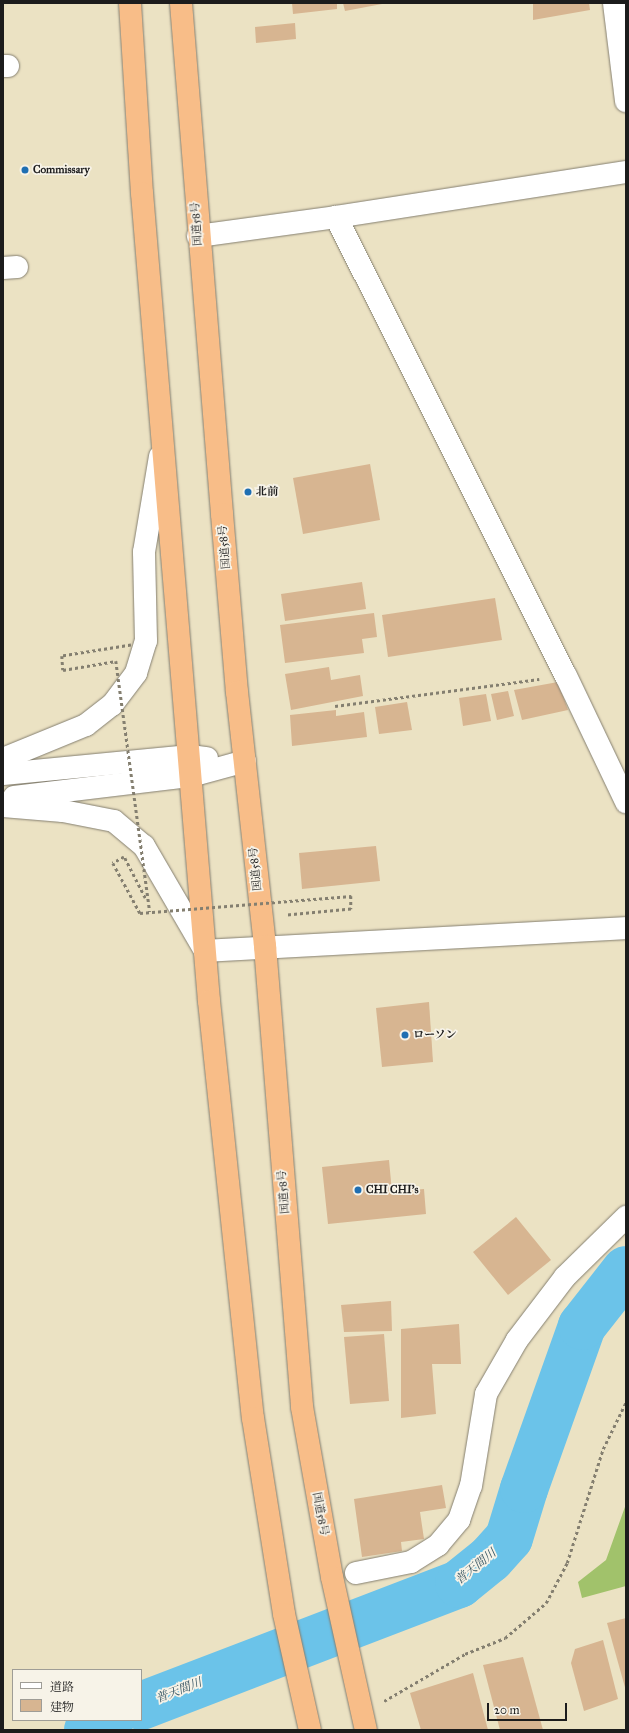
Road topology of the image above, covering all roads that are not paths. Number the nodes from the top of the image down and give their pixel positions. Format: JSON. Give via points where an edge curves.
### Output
{"nodes":[{"id":1,"x":130,"y":3,"type":"edge"},
{"id":2,"x":181,"y":3,"type":"edge"},
{"id":3,"x":614,"y":3,"type":"edge"},
{"id":4,"x":626,"y":101,"type":"edge"},
{"id":5,"x":626,"y":172,"type":"edge"},
{"id":6,"x":336,"y":217,"type":"junction"},
{"id":7,"x":198,"y":236,"type":"junction"},
{"id":8,"x":162,"y":444,"type":"junction"},
{"id":9,"x":3,"y":759,"type":"edge"},
{"id":10,"x":245,"y":761,"type":"junction"},
{"id":11,"x":190,"y":766,"type":"junction"},
{"id":12,"x":3,"y":774,"type":"edge"},
{"id":13,"x":3,"y":798,"type":"edge"},
{"id":14,"x":626,"y":802,"type":"edge"},
{"id":15,"x":3,"y":806,"type":"edge"},
{"id":16,"x":626,"y":928,"type":"edge"},
{"id":17,"x":264,"y":946,"type":"junction"},
{"id":18,"x":205,"y":951,"type":"junction"},
{"id":19,"x":626,"y":1217,"type":"edge"},
{"id":20,"x":356,"y":1573,"type":"dead end"},
{"id":21,"x":310,"y":1730,"type":"edge"},
{"id":22,"x":366,"y":1730,"type":"edge"}],
"edges":[{"from":1,"to":8,"type":"highway"},
{"from":2,"to":7,"type":"highway","name":"国道58号"},
{"from":3,"to":4,"type":"street"},
{"from":5,"to":6,"type":"street"},
{"from":6,"to":7,"type":"street"},
{"from":6,"to":14,"type":"street","via":[[566,676]]},
{"from":7,"to":10,"type":"highway","name":"国道58号"},
{"from":8,"to":9,"type":"street","via":[[144,552],[146,641],[136,673],[112,705],[86,725]]},
{"from":8,"to":11,"type":"highway"},
{"from":10,"to":11,"type":"street"},
{"from":10,"to":17,"type":"highway","name":"国道58号"},
{"from":11,"to":12,"type":"street"},
{"from":11,"to":13,"type":"street"},
{"from":11,"to":18,"type":"highway"},
{"from":15,"to":18,"type":"street","via":[[63,811],[114,822],[144,846]]},
{"from":16,"to":17,"type":"street"},
{"from":17,"to":18,"type":"street"},
{"from":17,"to":22,"type":"highway","name":"国道58号","via":[[302,1407],[336,1594]]},
{"from":18,"to":21,"type":"highway","via":[[253,1418],[284,1614]]},
{"from":19,"to":20,"type":"street","via":[[566,1277],[517,1340],[486,1394],[471,1486],[459,1520],[438,1545],[411,1562]]}]}
